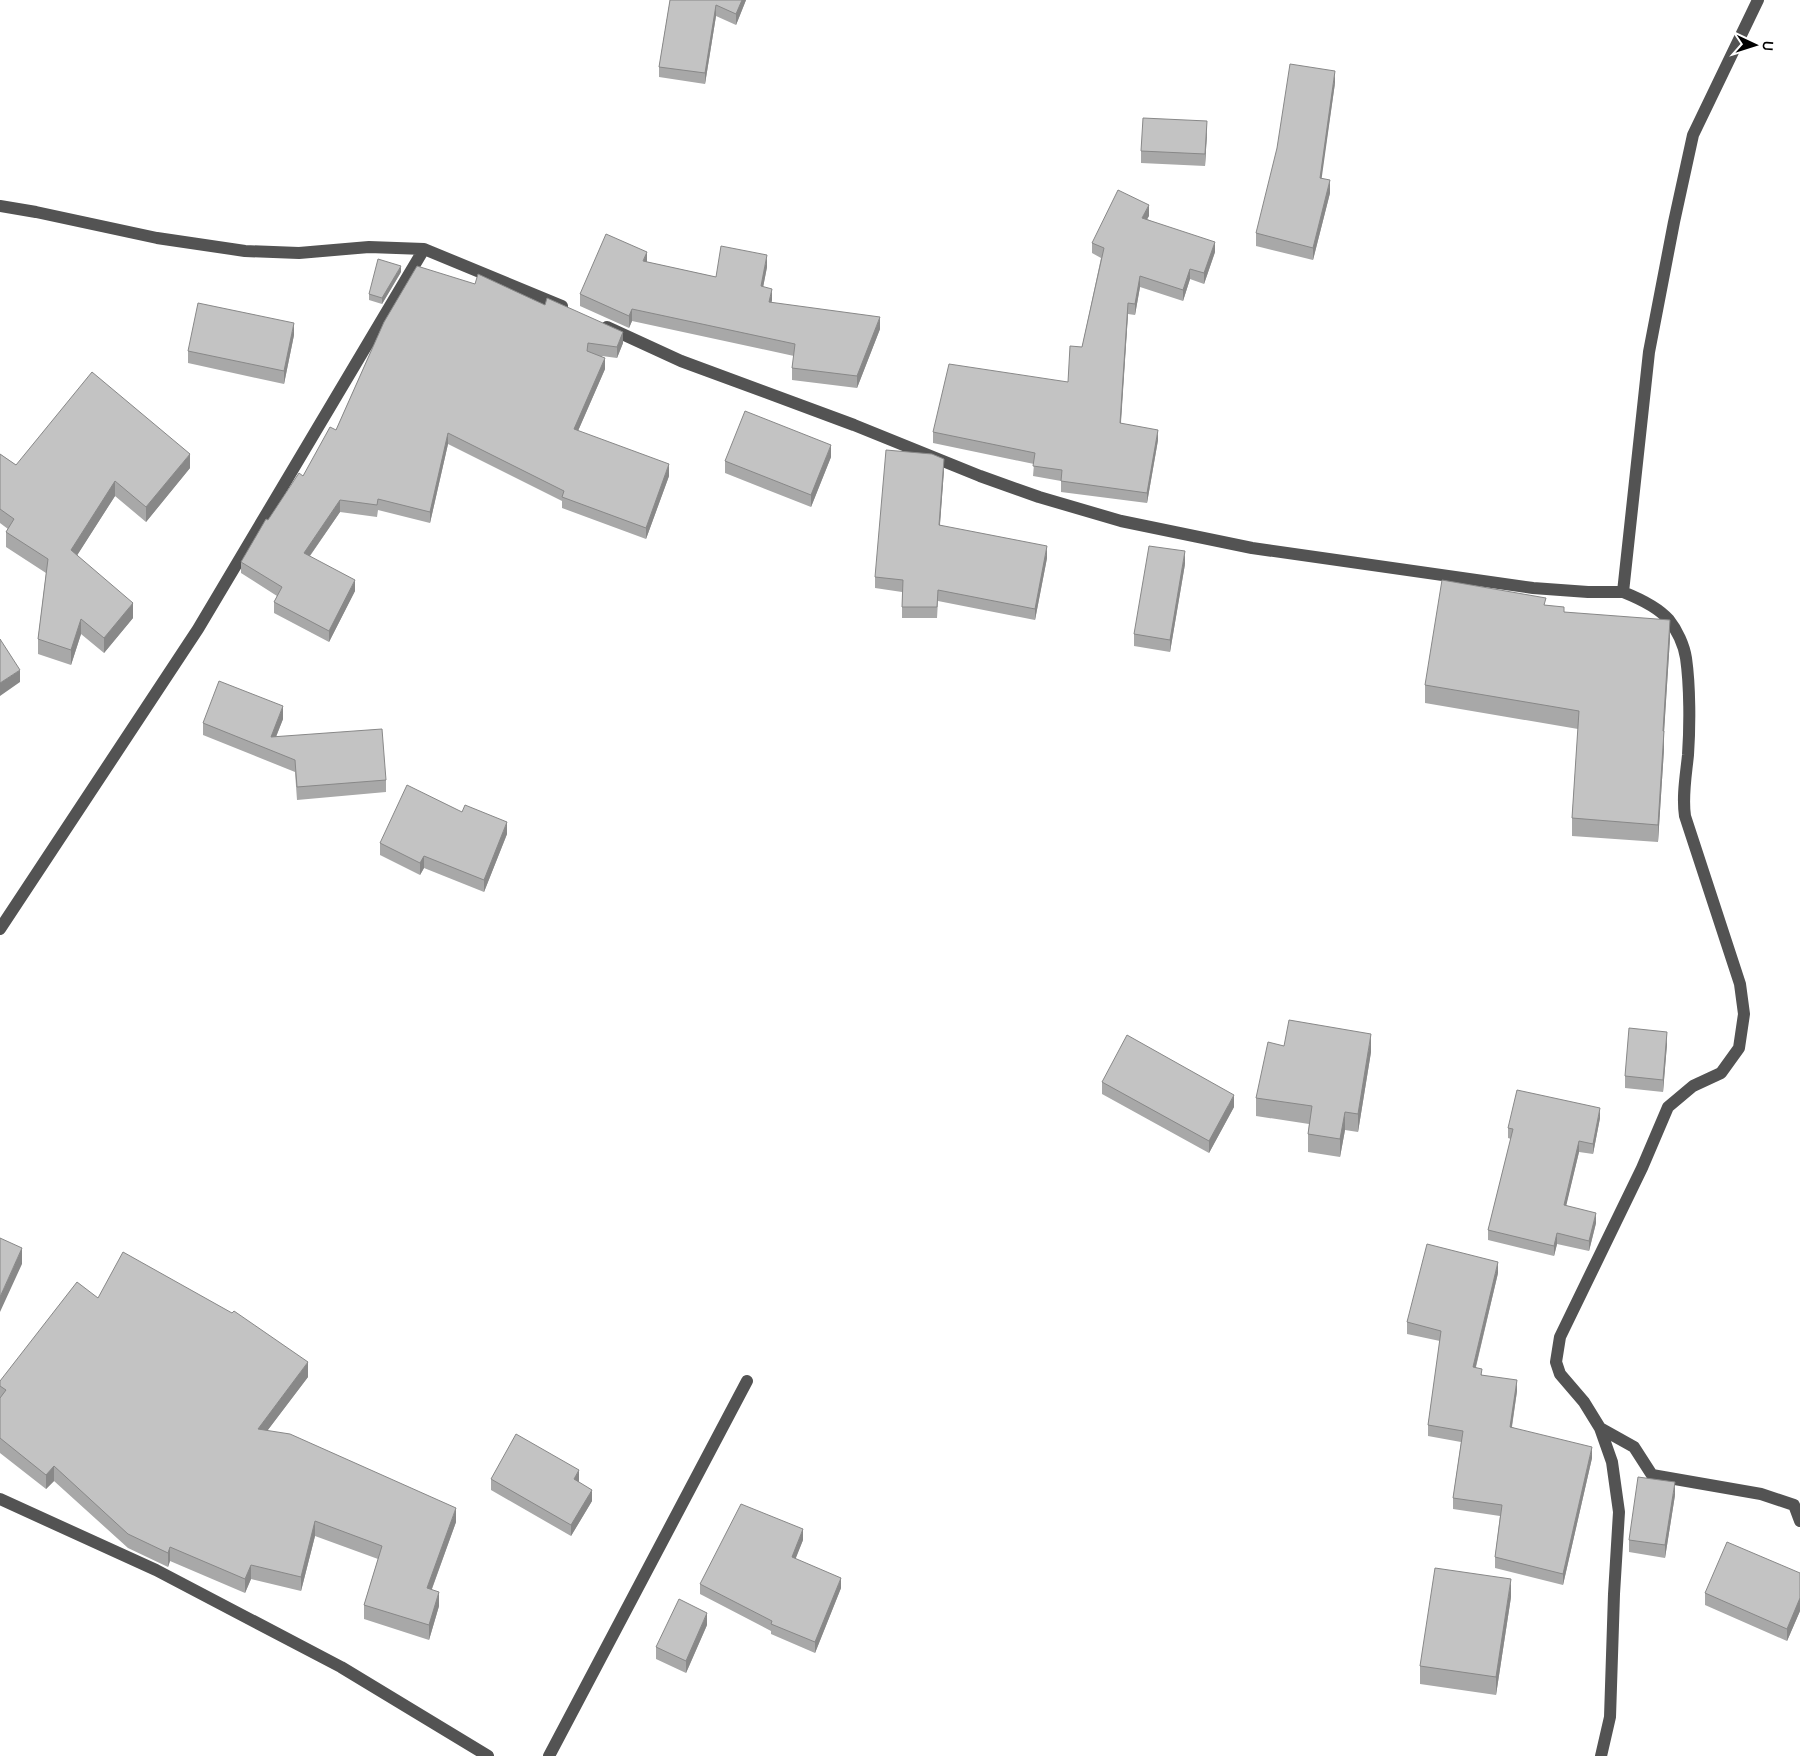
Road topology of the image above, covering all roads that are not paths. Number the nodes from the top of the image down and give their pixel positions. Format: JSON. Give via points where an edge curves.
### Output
{"nodes":[{"id":1,"x":1758,"y":2,"type":"edge"},
{"id":2,"x":0,"y":206,"type":"edge"},
{"id":3,"x":424,"y":249,"type":"junction"},
{"id":4,"x":573,"y":311,"type":"edge"},
{"id":5,"x":600,"y":324,"type":"edge"},
{"id":6,"x":1623,"y":592,"type":"junction"},
{"id":7,"x":0,"y":929,"type":"edge"},
{"id":8,"x":748,"y":1380,"type":"dead end"},
{"id":9,"x":1600,"y":1428,"type":"junction"},
{"id":10,"x":0,"y":1499,"type":"edge"},
{"id":11,"x":1800,"y":1521,"type":"edge"},
{"id":12,"x":488,"y":1756,"type":"edge"},
{"id":13,"x":549,"y":1756,"type":"edge"},
{"id":14,"x":1601,"y":1756,"type":"edge"}],
"edges":[{"from":1,"to":6,"type":"street","via":[[1693,135],[1649,352]]},
{"from":2,"to":3,"type":"street","via":[[158,238],[245,251],[299,253],[369,247]]},
{"from":3,"to":4,"type":"street"},
{"from":3,"to":7,"type":"street","via":[[198,629]]},
{"from":5,"to":6,"type":"street","via":[[681,361],[980,476],[1121,521],[1252,548],[1484,582],[1588,592]]},
{"from":6,"to":9,"type":"street","via":[[1643,600],[1668,619],[1681,640],[1686,657],[1688,742],[1682,801],[1740,984],[1744,1014],[1739,1048],[1721,1073],[1692,1086],[1668,1107],[1560,1337],[1556,1362],[1560,1374],[1584,1402]]},
{"from":8,"to":13,"type":"street"},
{"from":9,"to":11,"type":"street","via":[[1634,1447],[1652,1475],[1761,1494],[1794,1505]]},
{"from":9,"to":14,"type":"street","via":[[1612,1462],[1619,1512],[1610,1716]]},
{"from":10,"to":12,"type":"street","via":[[156,1570],[323,1658]]}]}
